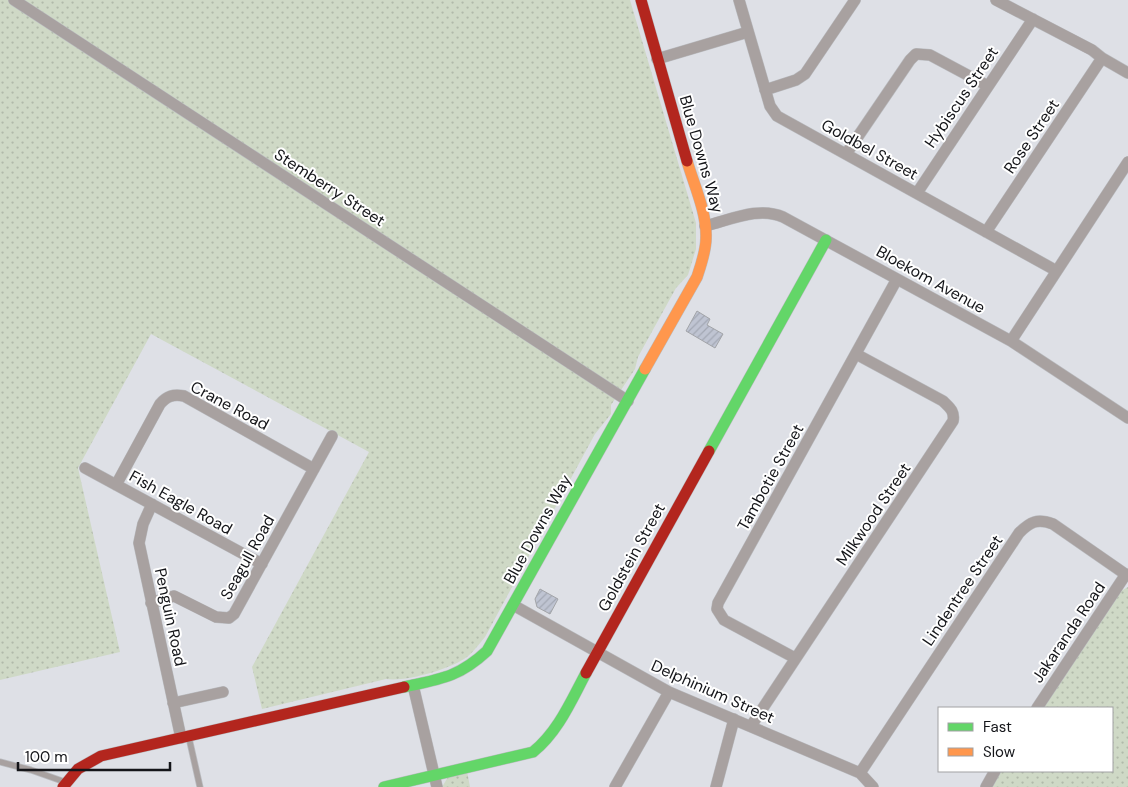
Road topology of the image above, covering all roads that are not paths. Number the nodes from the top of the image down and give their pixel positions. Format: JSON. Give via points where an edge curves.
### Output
{"nodes":[{"id":1,"x":14,"y":0,"type":"edge"},
{"id":2,"x":640,"y":0,"type":"edge"},
{"id":3,"x":739,"y":0,"type":"edge"},
{"id":4,"x":855,"y":0,"type":"edge"},
{"id":5,"x":996,"y":0,"type":"edge"},
{"id":6,"x":1033,"y":19,"type":"junction"},
{"id":7,"x":748,"y":32,"type":"junction"},
{"id":8,"x":1102,"y":58,"type":"junction"},
{"id":9,"x":657,"y":59,"type":"junction"},
{"id":10,"x":1128,"y":73,"type":"edge"},
{"id":11,"x":988,"y":86,"type":"junction"},
{"id":12,"x":765,"y":90,"type":"junction"},
{"id":13,"x":846,"y":154,"type":"junction"},
{"id":14,"x":1128,"y":162,"type":"edge"},
{"id":15,"x":917,"y":193,"type":"junction"},
{"id":16,"x":705,"y":226,"type":"junction"},
{"id":17,"x":986,"y":232,"type":"junction"},
{"id":18,"x":826,"y":240,"type":"junction"},
{"id":19,"x":1055,"y":270,"type":"junction"},
{"id":20,"x":897,"y":279,"type":"junction"},
{"id":21,"x":1011,"y":342,"type":"junction"},
{"id":22,"x":856,"y":354,"type":"junction"},
{"id":23,"x":628,"y":401,"type":"junction"},
{"id":24,"x":1128,"y":418,"type":"edge"},
{"id":25,"x":332,"y":436,"type":"dead end"},
{"id":26,"x":85,"y":468,"type":"dead end"},
{"id":27,"x":314,"y":470,"type":"junction"},
{"id":28,"x":116,"y":485,"type":"junction"},
{"id":29,"x":152,"y":504,"type":"junction"},
{"id":30,"x":262,"y":564,"type":"junction"},
{"id":31,"x":1127,"y":575,"type":"edge"},
{"id":32,"x":151,"y":603,"type":"junction"},
{"id":33,"x":513,"y":605,"type":"junction"},
{"id":34,"x":598,"y":652,"type":"junction"},
{"id":35,"x":795,"y":658,"type":"junction"},
{"id":36,"x":413,"y":685,"type":"junction"},
{"id":37,"x":223,"y":692,"type":"dead end"},
{"id":38,"x":669,"y":692,"type":"junction"},
{"id":39,"x":173,"y":704,"type":"junction"},
{"id":40,"x":1038,"y":707,"type":"edge"},
{"id":41,"x":734,"y":719,"type":"junction"},
{"id":42,"x":751,"y":726,"type":"junction"},
{"id":43,"x":185,"y":737,"type":"junction"},
{"id":44,"x":0,"y":762,"type":"edge"},
{"id":45,"x":994,"y":772,"type":"edge"},
{"id":46,"x":860,"y":773,"type":"junction"},
{"id":47,"x":436,"y":781,"type":"edge"},
{"id":48,"x":64,"y":785,"type":"edge"},
{"id":49,"x":200,"y":787,"type":"edge"},
{"id":50,"x":384,"y":787,"type":"edge"},
{"id":51,"x":615,"y":787,"type":"edge"},
{"id":52,"x":716,"y":787,"type":"edge"},
{"id":53,"x":873,"y":787,"type":"edge"},
{"id":54,"x":986,"y":787,"type":"edge"}],
"edges":[{"from":1,"to":23,"type":"street","name":"Stemberry Street"},
{"from":2,"to":9,"type":"street","name":"Blue Downs Way"},
{"from":3,"to":7,"type":"street","name":"Goldbel Street"},
{"from":4,"to":12,"type":"street","via":[[805,74]]},
{"from":5,"to":6,"type":"street"},
{"from":6,"to":8,"type":"street"},
{"from":6,"to":11,"type":"street","name":"Hybiscus Street"},
{"from":7,"to":9,"type":"street"},
{"from":7,"to":12,"type":"street","name":"Goldbel Street"},
{"from":8,"to":10,"type":"street"},
{"from":8,"to":17,"type":"street","name":"Rose Street"},
{"from":9,"to":16,"type":"street","name":"Blue Downs Way"},
{"from":11,"to":13,"type":"street","via":[[927,54],[916,54]]},
{"from":11,"to":15,"type":"street","name":"Hybiscus Street"},
{"from":12,"to":13,"type":"street","name":"Goldbel Street","via":[[777,116]]},
{"from":13,"to":15,"type":"street","name":"Goldbel Street"},
{"from":14,"to":19,"type":"street"},
{"from":15,"to":17,"type":"street","name":"Goldbel Street"},
{"from":16,"to":18,"type":"street","name":"Bloekom Avenue","via":[[766,212],[783,217]]},
{"from":16,"to":23,"type":"street","name":"Blue Downs Way","via":[[704,251],[697,277]]},
{"from":17,"to":19,"type":"street","name":"Goldbel Street"},
{"from":18,"to":20,"type":"street","name":"Bloekom Avenue"},
{"from":18,"to":34,"type":"street","name":"Goldstein Street"},
{"from":19,"to":21,"type":"street"},
{"from":20,"to":21,"type":"street","name":"Bloekom Avenue"},
{"from":20,"to":22,"type":"street","name":"Tambotie Street"},
{"from":21,"to":24,"type":"street","name":"Bloekom Avenue"},
{"from":22,"to":35,"type":"street","name":"Tambotie Street","via":[[718,603],[717,609],[724,620]]},
{"from":22,"to":35,"type":"street","name":"Milkwood Street","via":[[942,401],[950,407],[954,421]]},
{"from":23,"to":33,"type":"street","name":"Blue Downs Way"},
{"from":25,"to":27,"type":"street","name":"Seagull Road"},
{"from":26,"to":28,"type":"street","name":"Fish Eagle Road"},
{"from":27,"to":28,"type":"street","name":"Crane Road","via":[[176,394],[160,404]]},
{"from":27,"to":30,"type":"street","name":"Seagull Road"},
{"from":28,"to":29,"type":"street","name":"Fish Eagle Road"},
{"from":29,"to":30,"type":"street","name":"Fish Eagle Road"},
{"from":29,"to":32,"type":"street","name":"Penguin Road","via":[[139,542]]},
{"from":30,"to":32,"type":"street","name":"Seagull Road","via":[[238,609],[229,618],[216,618],[174,596]]},
{"from":31,"to":40,"type":"street","name":"Jakaranda Road"},
{"from":31,"to":46,"type":"street","name":"Lindentree Street","via":[[1053,524],[1043,520],[1027,525]]},
{"from":32,"to":39,"type":"street","name":"Penguin Road"},
{"from":33,"to":34,"type":"street","name":"Delphinium Street"},
{"from":33,"to":36,"type":"street","name":"Blue Downs Way","via":[[487,651],[470,667],[445,678]]},
{"from":34,"to":38,"type":"street","name":"Delphinium Street"},
{"from":34,"to":47,"type":"street","name":"Goldstein Street","via":[[562,717],[540,747],[533,752]]},
{"from":35,"to":42,"type":"street","name":"Milkwood Street"},
{"from":36,"to":43,"type":"street","name":"Blue Downs Way"},
{"from":36,"to":47,"type":"street"},
{"from":37,"to":39,"type":"street"},
{"from":38,"to":41,"type":"street","name":"Delphinium Street"},
{"from":38,"to":51,"type":"street"},
{"from":39,"to":43,"type":"street","name":"Penguin Road"},
{"from":41,"to":42,"type":"street","name":"Delphinium Street"},
{"from":41,"to":52,"type":"street"},
{"from":42,"to":46,"type":"street","name":"Delphinium Street"},
{"from":43,"to":48,"type":"street","name":"Blue Downs Way","via":[[101,756],[84,765]]},
{"from":43,"to":49,"type":"lane"},
{"from":44,"to":48,"type":"lane"},
{"from":45,"to":54,"type":"street"},
{"from":46,"to":53,"type":"street","name":"Delphinium Street"},
{"from":47,"to":50,"type":"street","name":"Goldstein Street"}]}
